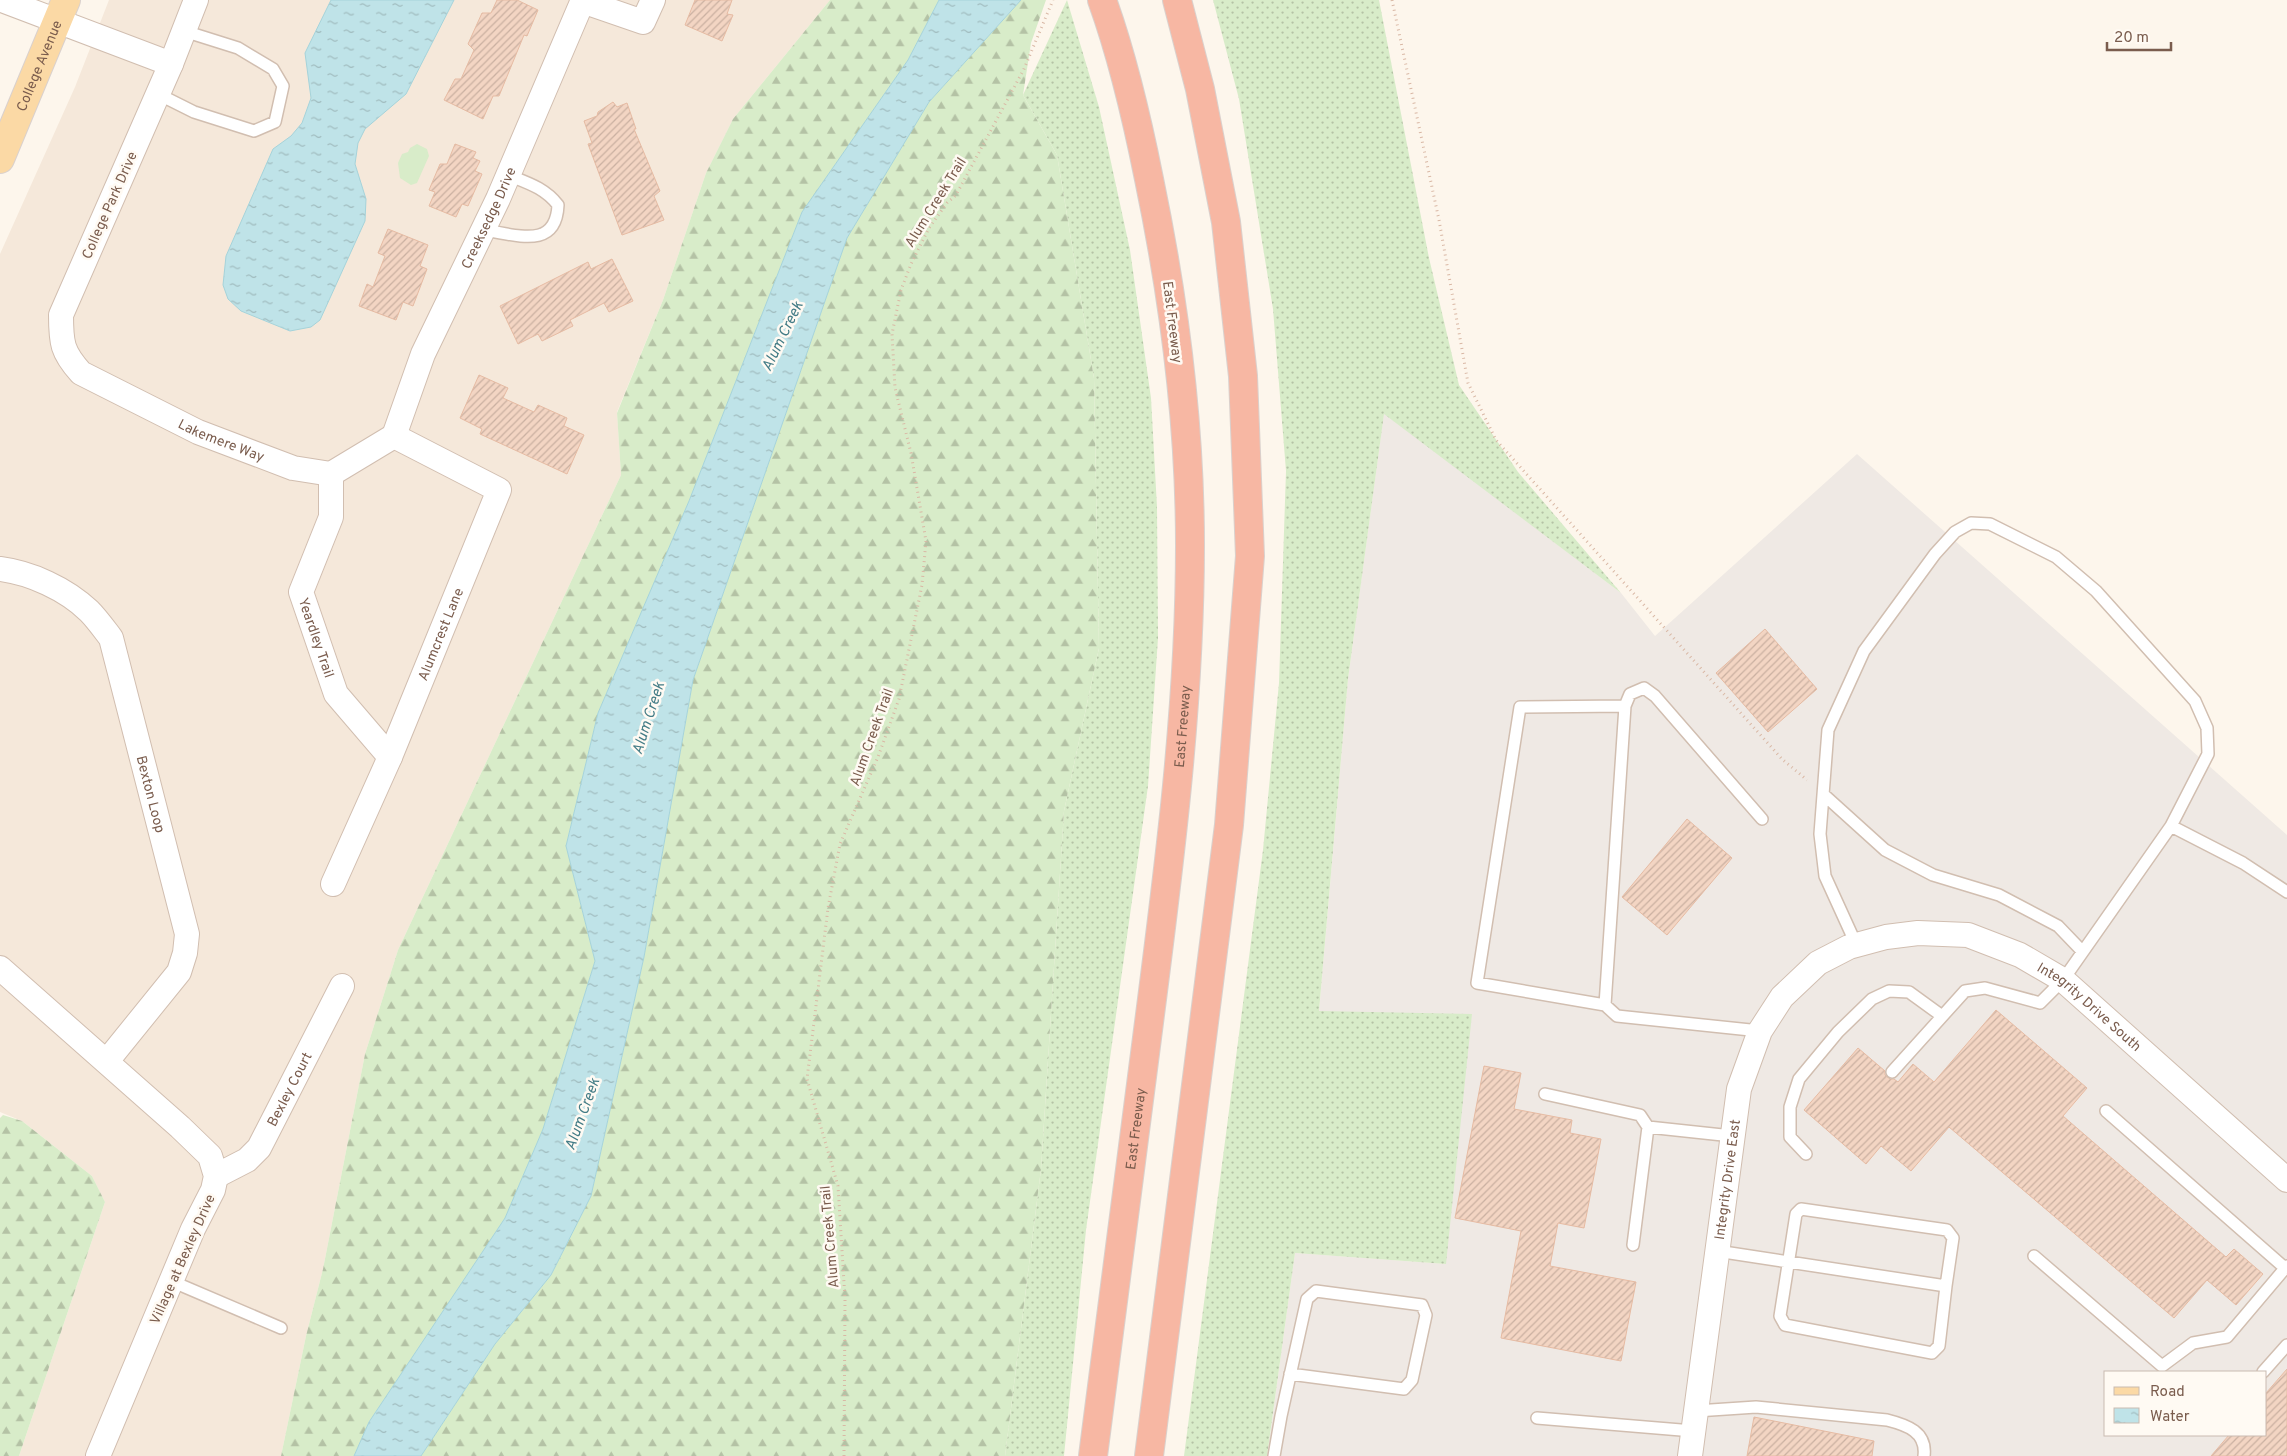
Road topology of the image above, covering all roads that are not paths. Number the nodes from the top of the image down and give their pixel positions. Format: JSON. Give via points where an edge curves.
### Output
{"nodes":[{"id":1,"x":2,"y":0,"type":"edge"},
{"id":2,"x":196,"y":0,"type":"edge"},
{"id":3,"x":653,"y":0,"type":"edge"},
{"id":4,"x":1177,"y":0,"type":"edge"},
{"id":5,"x":583,"y":1,"type":"edge"},
{"id":6,"x":62,"y":10,"type":"edge"},
{"id":7,"x":1107,"y":12,"type":"edge"},
{"id":8,"x":184,"y":31,"type":"junction"},
{"id":9,"x":171,"y":64,"type":"junction"},
{"id":10,"x":158,"y":94,"type":"junction"},
{"id":11,"x":0,"y":159,"type":"edge"},
{"id":12,"x":508,"y":176,"type":"junction"},
{"id":13,"x":483,"y":230,"type":"junction"},
{"id":14,"x":63,"y":348,"type":"joint"},
{"id":15,"x":394,"y":436,"type":"junction"},
{"id":16,"x":331,"y":474,"type":"junction"},
{"id":17,"x":0,"y":569,"type":"edge"},
{"id":18,"x":1625,"y":706,"type":"junction"},
{"id":19,"x":390,"y":757,"type":"junction"},
{"id":20,"x":1823,"y":794,"type":"junction"},
{"id":21,"x":1762,"y":819,"type":"dead end"},
{"id":22,"x":2171,"y":826,"type":"junction"},
{"id":23,"x":333,"y":884,"type":"dead end"},
{"id":24,"x":2287,"y":892,"type":"edge"},
{"id":25,"x":1853,"y":946,"type":"junction"},
{"id":26,"x":2082,"y":951,"type":"junction"},
{"id":27,"x":0,"y":968,"type":"edge"},
{"id":28,"x":2063,"y":980,"type":"junction"},
{"id":29,"x":342,"y":986,"type":"dead end"},
{"id":30,"x":1605,"y":1005,"type":"junction"},
{"id":31,"x":1942,"y":1016,"type":"junction"},
{"id":32,"x":1760,"y":1031,"type":"junction"},
{"id":33,"x":107,"y":1061,"type":"junction"},
{"id":34,"x":1892,"y":1072,"type":"dead end"},
{"id":35,"x":1545,"y":1094,"type":"dead end"},
{"id":36,"x":2106,"y":1111,"type":"dead end"},
{"id":37,"x":1648,"y":1127,"type":"junction"},
{"id":38,"x":1732,"y":1136,"type":"junction"},
{"id":39,"x":1806,"y":1154,"type":"dead end"},
{"id":40,"x":216,"y":1176,"type":"junction"},
{"id":41,"x":2287,"y":1180,"type":"edge"},
{"id":42,"x":1633,"y":1245,"type":"dead end"},
{"id":43,"x":1717,"y":1251,"type":"junction"},
{"id":44,"x":2034,"y":1256,"type":"dead end"},
{"id":45,"x":1788,"y":1262,"type":"junction"},
{"id":46,"x":2286,"y":1267,"type":"edge"},
{"id":47,"x":171,"y":1281,"type":"junction"},
{"id":48,"x":1946,"y":1286,"type":"junction"},
{"id":49,"x":281,"y":1328,"type":"dead end"},
{"id":50,"x":2287,"y":1346,"type":"edge"},
{"id":51,"x":2264,"y":1371,"type":"edge"},
{"id":52,"x":1290,"y":1374,"type":"junction"},
{"id":53,"x":1537,"y":1418,"type":"dead end"},
{"id":54,"x":1694,"y":1421,"type":"junction"},
{"id":55,"x":100,"y":1455,"type":"edge"},
{"id":56,"x":1093,"y":1456,"type":"edge"},
{"id":57,"x":1149,"y":1456,"type":"edge"},
{"id":58,"x":1274,"y":1456,"type":"edge"},
{"id":59,"x":1690,"y":1456,"type":"edge"},
{"id":60,"x":1924,"y":1456,"type":"edge"}],
"edges":[{"from":1,"to":6,"type":"street"},
{"from":2,"to":8,"type":"street","name":"College Park Drive"},
{"from":3,"to":5,"type":"street","via":[[643,22]]},
{"from":4,"to":57,"type":"highway","via":[[1200,89],[1226,222],[1243,376],[1250,556],[1229,825]]},
{"from":5,"to":12,"type":"street","name":"Creeksedge Drive"},
{"from":6,"to":9,"type":"street"},
{"from":6,"to":11,"type":"main road","name":"College Avenue"},
{"from":7,"to":56,"type":"highway","name":"East Freeway","via":[[1140,131],[1165,258],[1182,390],[1190,549],[1186,674],[1162,921]]},
{"from":8,"to":9,"type":"street","name":"College Park Drive"},
{"from":8,"to":10,"type":"lane","via":[[238,48],[272,69],[283,86],[275,122],[254,131],[194,112]]},
{"from":9,"to":10,"type":"street","name":"College Park Drive"},
{"from":10,"to":14,"type":"street","name":"College Park Drive","via":[[61,315]]},
{"from":12,"to":13,"type":"street","name":"Creeksedge Drive"},
{"from":12,"to":13,"type":"lane","via":[[541,188],[551,196],[558,205],[558,219],[545,235],[535,237]]},
{"from":13,"to":15,"type":"street","name":"Creeksedge Drive","via":[[423,354]]},
{"from":14,"to":16,"type":"street","name":"Lakemere Way","via":[[81,373],[198,432],[293,468]]},
{"from":15,"to":16,"type":"street"},
{"from":15,"to":19,"type":"street","name":"Alumcrest Lane","via":[[499,490]]},
{"from":16,"to":19,"type":"street","name":"Yeardley Trail","via":[[331,517],[300,592],[336,694]]},
{"from":17,"to":33,"type":"street","name":"Bexton Loop","via":[[19,572],[61,590],[89,611],[111,638],[187,934],[179,972]]},
{"from":18,"to":21,"type":"lane","via":[[1630,694],[1644,688],[1656,696]]},
{"from":18,"to":30,"type":"lane"},
{"from":18,"to":30,"type":"lane","via":[[1520,707],[1477,983]]},
{"from":19,"to":23,"type":"street","name":"Alumcrest Lane"},
{"from":20,"to":22,"type":"lane","via":[[1828,730],[1864,651],[1935,554],[1955,532],[1971,524],[1990,524],[2056,557],[2096,591],[2195,700],[2207,728],[2208,754]]},
{"from":20,"to":25,"type":"lane","via":[[1820,834],[1826,876]]},
{"from":20,"to":26,"type":"lane","via":[[1885,850],[1933,875],[1999,896],[2058,926]]},
{"from":22,"to":24,"type":"lane","via":[[2243,863]]},
{"from":22,"to":26,"type":"lane"},
{"from":25,"to":28,"type":"street","name":"Integrity Drive South","via":[[1918,933],[1968,935],[2020,955]]},
{"from":25,"to":32,"type":"street","name":"Integrity Drive East","via":[[1818,963],[1799,979],[1782,997]]},
{"from":26,"to":28,"type":"lane"},
{"from":27,"to":33,"type":"street","name":"Village at Bexley Drive"},
{"from":28,"to":31,"type":"lane","via":[[2040,1004],[1985,988],[1965,991]]},
{"from":28,"to":41,"type":"street","name":"Integrity Drive South"},
{"from":29,"to":40,"type":"street","name":"Bexley Court","via":[[259,1148],[247,1160]]},
{"from":30,"to":32,"type":"lane","via":[[1617,1016]]},
{"from":31,"to":34,"type":"lane"},
{"from":31,"to":39,"type":"lane","via":[[1909,992],[1889,992],[1872,999],[1838,1032],[1799,1079],[1790,1107],[1790,1137]]},
{"from":32,"to":38,"type":"street","name":"Integrity Drive East","via":[[1738,1089]]},
{"from":33,"to":40,"type":"street","name":"Village at Bexley Drive","via":[[210,1156]]},
{"from":35,"to":37,"type":"lane","via":[[1640,1115]]},
{"from":36,"to":46,"type":"lane"},
{"from":37,"to":38,"type":"lane"},
{"from":37,"to":42,"type":"lane"},
{"from":38,"to":43,"type":"street","name":"Integrity Drive East"},
{"from":40,"to":47,"type":"street","name":"Village at Bexley Drive","via":[[213,1190]]},
{"from":43,"to":45,"type":"lane"},
{"from":43,"to":54,"type":"street","name":"Integrity Drive East"},
{"from":44,"to":46,"type":"lane","via":[[2162,1366],[2193,1343],[2227,1337]]},
{"from":45,"to":48,"type":"lane"},
{"from":45,"to":48,"type":"lane","via":[[1796,1214],[1801,1209],[1947,1230],[1953,1238]]},
{"from":45,"to":48,"type":"lane","via":[[1780,1316],[1785,1325],[1932,1353],[1939,1346]]},
{"from":47,"to":49,"type":"lane"},
{"from":47,"to":55,"type":"street","name":"Village at Bexley Drive"},
{"from":50,"to":51,"type":"lane"},
{"from":52,"to":52,"type":"lane","via":[[1307,1299],[1316,1291],[1422,1305],[1426,1315],[1412,1380],[1404,1389]]},
{"from":52,"to":58,"type":"lane"},
{"from":53,"to":54,"type":"lane"},
{"from":54,"to":59,"type":"street","name":"Integrity Drive East"},
{"from":54,"to":60,"type":"lane","via":[[1756,1407],[1887,1420],[1905,1424],[1920,1434]]}]}
